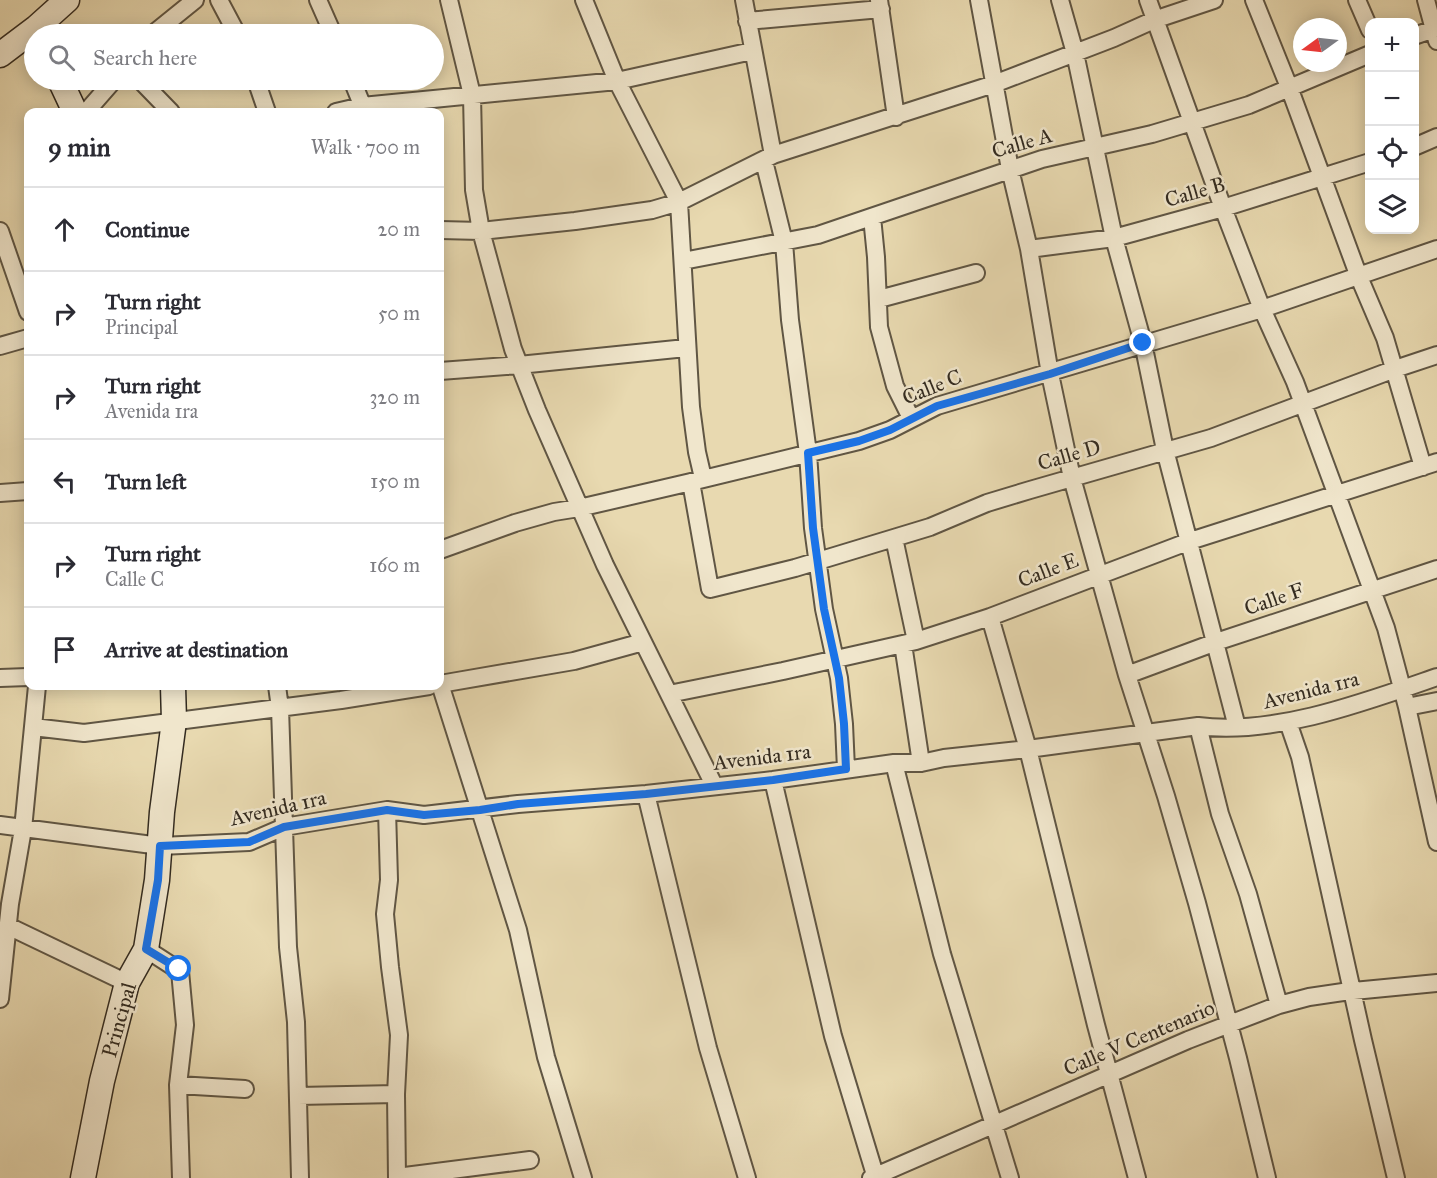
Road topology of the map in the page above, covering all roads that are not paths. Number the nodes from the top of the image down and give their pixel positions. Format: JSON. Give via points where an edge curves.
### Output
{"nodes":[{"id":1,"x":67,"y":0,"type":"edge"},
{"id":2,"x":195,"y":0,"type":"edge"},
{"id":3,"x":219,"y":0,"type":"edge"},
{"id":4,"x":318,"y":0,"type":"edge"},
{"id":5,"x":449,"y":0,"type":"edge"},
{"id":6,"x":584,"y":0,"type":"edge"},
{"id":7,"x":744,"y":0,"type":"edge"},
{"id":8,"x":979,"y":0,"type":"edge"},
{"id":9,"x":1060,"y":0,"type":"edge"},
{"id":10,"x":1148,"y":0,"type":"edge"},
{"id":11,"x":1214,"y":0,"type":"edge"},
{"id":12,"x":1254,"y":0,"type":"edge"},
{"id":13,"x":1357,"y":0,"type":"edge"},
{"id":14,"x":1426,"y":0,"type":"edge"},
{"id":15,"x":880,"y":4,"type":"edge"},
{"id":16,"x":1365,"y":18,"type":"edge"},
{"id":17,"x":1154,"y":20,"type":"junction"},
{"id":18,"x":747,"y":21,"type":"junction"},
{"id":19,"x":45,"y":24,"type":"edge"},
{"id":20,"x":165,"y":24,"type":"edge"},
{"id":21,"x":232,"y":24,"type":"edge"},
{"id":22,"x":329,"y":24,"type":"edge"},
{"id":23,"x":1436,"y":33,"type":"edge"},
{"id":24,"x":1419,"y":35,"type":"edge"},
{"id":25,"x":24,"y":40,"type":"edge"},
{"id":26,"x":752,"y":51,"type":"junction"},
{"id":27,"x":1075,"y":53,"type":"junction"},
{"id":28,"x":0,"y":55,"type":"edge"},
{"id":29,"x":1365,"y":56,"type":"edge"},
{"id":30,"x":617,"y":81,"type":"junction"},
{"id":31,"x":994,"y":84,"type":"junction"},
{"id":32,"x":1289,"y":87,"type":"junction"},
{"id":33,"x":65,"y":90,"type":"edge"},
{"id":34,"x":105,"y":90,"type":"edge"},
{"id":35,"x":150,"y":90,"type":"edge"},
{"id":36,"x":259,"y":90,"type":"edge"},
{"id":37,"x":356,"y":90,"type":"edge"},
{"id":38,"x":472,"y":95,"type":"junction"},
{"id":39,"x":73,"y":108,"type":"edge"},
{"id":40,"x":90,"y":108,"type":"edge"},
{"id":41,"x":167,"y":108,"type":"edge"},
{"id":42,"x":266,"y":108,"type":"edge"},
{"id":43,"x":364,"y":108,"type":"edge"},
{"id":44,"x":372,"y":108,"type":"edge"},
{"id":45,"x":896,"y":117,"type":"junction"},
{"id":46,"x":1192,"y":121,"type":"junction"},
{"id":47,"x":1437,"y":137,"type":"edge"},
{"id":48,"x":1419,"y":145,"type":"edge"},
{"id":49,"x":1096,"y":147,"type":"junction"},
{"id":50,"x":769,"y":158,"type":"junction"},
{"id":51,"x":1365,"y":164,"type":"edge"},
{"id":52,"x":1011,"y":169,"type":"junction"},
{"id":53,"x":1321,"y":177,"type":"junction"},
{"id":54,"x":679,"y":201,"type":"junction"},
{"id":55,"x":1223,"y":208,"type":"junction"},
{"id":56,"x":872,"y":217,"type":"junction"},
{"id":57,"x":444,"y":230,"type":"edge"},
{"id":58,"x":0,"y":231,"type":"edge"},
{"id":59,"x":480,"y":231,"type":"junction"},
{"id":60,"x":1114,"y":238,"type":"junction"},
{"id":61,"x":784,"y":242,"type":"junction"},
{"id":62,"x":1029,"y":249,"type":"junction"},
{"id":63,"x":1437,"y":249,"type":"edge"},
{"id":64,"x":683,"y":261,"type":"junction"},
{"id":65,"x":976,"y":273,"type":"dead end"},
{"id":66,"x":1359,"y":277,"type":"junction"},
{"id":67,"x":879,"y":299,"type":"junction"},
{"id":68,"x":24,"y":300,"type":"edge"},
{"id":69,"x":1262,"y":309,"type":"junction"},
{"id":70,"x":24,"y":339,"type":"edge"},
{"id":71,"x":1143,"y":343,"type":"junction"},
{"id":72,"x":0,"y":346,"type":"edge"},
{"id":73,"x":686,"y":348,"type":"junction"},
{"id":74,"x":1437,"y":356,"type":"edge"},
{"id":75,"x":519,"y":365,"type":"junction"},
{"id":76,"x":1395,"y":369,"type":"junction"},
{"id":77,"x":444,"y":371,"type":"edge"},
{"id":78,"x":1050,"y":374,"type":"junction"},
{"id":79,"x":1302,"y":404,"type":"junction"},
{"id":80,"x":911,"y":418,"type":"junction"},
{"id":81,"x":1165,"y":450,"type":"junction"},
{"id":82,"x":808,"y":453,"type":"junction"},
{"id":83,"x":1430,"y":465,"type":"edge"},
{"id":84,"x":1072,"y":478,"type":"junction"},
{"id":85,"x":697,"y":480,"type":"junction"},
{"id":86,"x":24,"y":491,"type":"edge"},
{"id":87,"x":0,"y":493,"type":"edge"},
{"id":88,"x":1337,"y":493,"type":"junction"},
{"id":89,"x":579,"y":508,"type":"junction"},
{"id":90,"x":894,"y":538,"type":"junction"},
{"id":91,"x":1190,"y":541,"type":"junction"},
{"id":92,"x":444,"y":549,"type":"edge"},
{"id":93,"x":818,"y":560,"type":"junction"},
{"id":94,"x":1437,"y":568,"type":"edge"},
{"id":95,"x":1100,"y":574,"type":"junction"},
{"id":96,"x":1372,"y":589,"type":"junction"},
{"id":97,"x":990,"y":617,"type":"junction"},
{"id":98,"x":643,"y":642,"type":"junction"},
{"id":99,"x":1216,"y":642,"type":"junction"},
{"id":100,"x":910,"y":643,"type":"junction"},
{"id":101,"x":834,"y":660,"type":"junction"},
{"id":102,"x":1127,"y":675,"type":"junction"},
{"id":103,"x":24,"y":677,"type":"edge"},
{"id":104,"x":1437,"y":677,"type":"edge"},
{"id":105,"x":0,"y":678,"type":"edge"},
{"id":106,"x":444,"y":683,"type":"edge"},
{"id":107,"x":1402,"y":689,"type":"junction"},
{"id":108,"x":37,"y":690,"type":"edge"},
{"id":109,"x":173,"y":690,"type":"edge"},
{"id":110,"x":278,"y":690,"type":"edge"},
{"id":111,"x":402,"y":690,"type":"edge"},
{"id":112,"x":442,"y":690,"type":"edge"},
{"id":113,"x":669,"y":694,"type":"junction"},
{"id":114,"x":1437,"y":701,"type":"edge"},
{"id":115,"x":1407,"y":707,"type":"junction"},
{"id":116,"x":280,"y":708,"type":"junction"},
{"id":117,"x":174,"y":721,"type":"junction"},
{"id":118,"x":1288,"y":722,"type":"junction"},
{"id":119,"x":1198,"y":726,"type":"junction"},
{"id":120,"x":33,"y":727,"type":"junction"},
{"id":121,"x":1237,"y":727,"type":"junction"},
{"id":122,"x":1145,"y":733,"type":"junction"},
{"id":123,"x":1028,"y":749,"type":"junction"},
{"id":124,"x":921,"y":763,"type":"junction"},
{"id":125,"x":894,"y":764,"type":"junction"},
{"id":126,"x":846,"y":769,"type":"junction"},
{"id":127,"x":773,"y":780,"type":"junction"},
{"id":128,"x":714,"y":785,"type":"junction"},
{"id":129,"x":646,"y":794,"type":"junction"},
{"id":130,"x":387,"y":810,"type":"junction"},
{"id":131,"x":480,"y":810,"type":"junction"},
{"id":132,"x":0,"y":825,"type":"edge"},
{"id":133,"x":284,"y":827,"type":"junction"},
{"id":134,"x":23,"y":828,"type":"junction"},
{"id":135,"x":1437,"y":842,"type":"edge"},
{"id":136,"x":160,"y":846,"type":"junction"},
{"id":137,"x":6,"y":919,"type":"edge"},
{"id":138,"x":146,"y":949,"type":"junction"},
{"id":139,"x":127,"y":983,"type":"junction"},
{"id":140,"x":1437,"y":983,"type":"edge"},
{"id":141,"x":1353,"y":991,"type":"junction"},
{"id":142,"x":0,"y":999,"type":"edge"},
{"id":143,"x":1279,"y":1005,"type":"junction"},
{"id":144,"x":1228,"y":1024,"type":"junction"},
{"id":145,"x":1109,"y":1075,"type":"junction"},
{"id":146,"x":178,"y":1085,"type":"junction"},
{"id":147,"x":245,"y":1089,"type":"dead end"},
{"id":148,"x":396,"y":1094,"type":"junction"},
{"id":149,"x":298,"y":1096,"type":"junction"},
{"id":150,"x":996,"y":1125,"type":"junction"},
{"id":151,"x":530,"y":1160,"type":"dead end"},
{"id":152,"x":397,"y":1177,"type":"edge"},
{"id":153,"x":874,"y":1177,"type":"edge"},
{"id":154,"x":82,"y":1178,"type":"edge"},
{"id":155,"x":182,"y":1178,"type":"edge"},
{"id":156,"x":300,"y":1178,"type":"edge"},
{"id":157,"x":583,"y":1178,"type":"edge"},
{"id":158,"x":747,"y":1178,"type":"edge"},
{"id":159,"x":1010,"y":1178,"type":"edge"},
{"id":160,"x":1137,"y":1178,"type":"edge"},
{"id":161,"x":1267,"y":1178,"type":"edge"},
{"id":162,"x":1396,"y":1178,"type":"edge"}],
"edges":[{"from":1,"to":19,"type":"street"},
{"from":2,"to":20,"type":"street"},
{"from":3,"to":21,"type":"street"},
{"from":4,"to":22,"type":"street"},
{"from":5,"to":38,"type":"street"},
{"from":6,"to":30,"type":"street"},
{"from":7,"to":18,"type":"street"},
{"from":8,"to":31,"type":"street"},
{"from":9,"to":27,"type":"street"},
{"from":10,"to":17,"type":"street"},
{"from":11,"to":17,"type":"street"},
{"from":12,"to":32,"type":"street"},
{"from":13,"to":16,"type":"street"},
{"from":14,"to":23,"type":"street"},
{"from":15,"to":18,"type":"street"},
{"from":15,"to":45,"type":"street"},
{"from":17,"to":27,"type":"street"},
{"from":17,"to":46,"type":"street"},
{"from":18,"to":26,"type":"street"},
{"from":23,"to":24,"type":"street"},
{"from":25,"to":28,"type":"street"},
{"from":26,"to":30,"type":"street"},
{"from":26,"to":50,"type":"street"},
{"from":27,"to":31,"type":"street"},
{"from":27,"to":49,"type":"street"},
{"from":29,"to":32,"type":"street","name":"Calle A"},
{"from":30,"to":38,"type":"street"},
{"from":30,"to":54,"type":"street"},
{"from":31,"to":45,"type":"street"},
{"from":31,"to":52,"type":"street"},
{"from":32,"to":46,"type":"street","name":"Calle A","via":[[1249,105]]},
{"from":32,"to":53,"type":"street"},
{"from":33,"to":39,"type":"street"},
{"from":34,"to":40,"type":"street"},
{"from":35,"to":41,"type":"street"},
{"from":36,"to":42,"type":"street"},
{"from":37,"to":43,"type":"street"},
{"from":38,"to":44,"type":"street"},
{"from":38,"to":59,"type":"street","via":[[474,190]]},
{"from":45,"to":50,"type":"street"},
{"from":46,"to":49,"type":"street","name":"Calle A"},
{"from":46,"to":55,"type":"street"},
{"from":47,"to":48,"type":"street"},
{"from":49,"to":52,"type":"street","name":"Calle A"},
{"from":49,"to":60,"type":"street"},
{"from":50,"to":54,"type":"street"},
{"from":50,"to":61,"type":"street"},
{"from":51,"to":53,"type":"street","name":"Calle B"},
{"from":52,"to":56,"type":"street","name":"Calle A"},
{"from":52,"to":62,"type":"street"},
{"from":53,"to":55,"type":"street","name":"Calle B"},
{"from":53,"to":66,"type":"street"},
{"from":54,"to":59,"type":"street","via":[[634,214]]},
{"from":54,"to":64,"type":"street"},
{"from":55,"to":60,"type":"street","name":"Calle B"},
{"from":55,"to":69,"type":"street"},
{"from":56,"to":61,"type":"street","name":"Calle A"},
{"from":56,"to":67,"type":"street"},
{"from":57,"to":59,"type":"street"},
{"from":58,"to":68,"type":"street"},
{"from":59,"to":75,"type":"street"},
{"from":60,"to":62,"type":"street","name":"Calle B"},
{"from":60,"to":71,"type":"street"},
{"from":61,"to":64,"type":"street","name":"Calle A"},
{"from":61,"to":82,"type":"street"},
{"from":62,"to":78,"type":"street"},
{"from":63,"to":66,"type":"street","name":"Calle C"},
{"from":64,"to":73,"type":"street"},
{"from":65,"to":67,"type":"street"},
{"from":66,"to":69,"type":"street","name":"Calle C"},
{"from":66,"to":76,"type":"street"},
{"from":67,"to":80,"type":"street","via":[[879,327],[887,360]]},
{"from":69,"to":71,"type":"street","name":"Calle C"},
{"from":69,"to":79,"type":"street"},
{"from":70,"to":72,"type":"street"},
{"from":71,"to":78,"type":"street","name":"Calle C"},
{"from":71,"to":81,"type":"street"},
{"from":73,"to":75,"type":"street"},
{"from":73,"to":85,"type":"street"},
{"from":74,"to":76,"type":"street","name":"Calle D"},
{"from":75,"to":77,"type":"street"},
{"from":75,"to":89,"type":"street"},
{"from":76,"to":79,"type":"street","name":"Calle D"},
{"from":76,"to":83,"type":"street"},
{"from":78,"to":80,"type":"street","name":"Calle C","via":[[959,399]]},
{"from":78,"to":84,"type":"street"},
{"from":79,"to":81,"type":"street","name":"Calle D","via":[[1211,438]]},
{"from":79,"to":88,"type":"street"},
{"from":80,"to":82,"type":"street","name":"Calle C","via":[[859,441]]},
{"from":81,"to":84,"type":"street","name":"Calle D"},
{"from":81,"to":91,"type":"street"},
{"from":82,"to":85,"type":"street","name":"Calle C"},
{"from":82,"to":93,"type":"street"},
{"from":83,"to":88,"type":"street","name":"Calle E"},
{"from":84,"to":90,"type":"street","name":"Calle D","via":[[987,503]]},
{"from":84,"to":95,"type":"street"},
{"from":85,"to":89,"type":"street","name":"Calle C"},
{"from":85,"to":93,"type":"street","name":"Calle D","via":[[710,589]]},
{"from":86,"to":87,"type":"street"},
{"from":88,"to":91,"type":"street","name":"Calle E"},
{"from":88,"to":96,"type":"street"},
{"from":89,"to":92,"type":"street","name":"Calle C","via":[[515,523]]},
{"from":89,"to":98,"type":"street"},
{"from":90,"to":93,"type":"street","name":"Calle D"},
{"from":90,"to":100,"type":"street"},
{"from":91,"to":95,"type":"street","name":"Calle E"},
{"from":91,"to":99,"type":"street"},
{"from":93,"to":101,"type":"street"},
{"from":94,"to":96,"type":"street","name":"Calle F"},
{"from":95,"to":97,"type":"street","name":"Calle E"},
{"from":95,"to":102,"type":"street"},
{"from":96,"to":99,"type":"street","name":"Calle F"},
{"from":96,"to":107,"type":"street"},
{"from":97,"to":100,"type":"street","name":"Calle E"},
{"from":97,"to":123,"type":"street"},
{"from":98,"to":106,"type":"street","via":[[574,661]]},
{"from":98,"to":113,"type":"street"},
{"from":99,"to":102,"type":"street","name":"Calle F"},
{"from":99,"to":121,"type":"street"},
{"from":100,"to":101,"type":"street","name":"Calle E"},
{"from":100,"to":124,"type":"street"},
{"from":101,"to":113,"type":"street","name":"Calle E"},
{"from":101,"to":126,"type":"street","via":[[839,678]]},
{"from":102,"to":122,"type":"street"},
{"from":103,"to":105,"type":"street"},
{"from":104,"to":107,"type":"street","name":"Avenida 1ra"},
{"from":107,"to":115,"type":"street"},
{"from":107,"to":118,"type":"street","name":"Avenida 1ra"},
{"from":108,"to":120,"type":"street"},
{"from":109,"to":117,"type":"street","name":"Principal"},
{"from":110,"to":116,"type":"street"},
{"from":111,"to":116,"type":"street"},
{"from":112,"to":131,"type":"street"},
{"from":113,"to":128,"type":"street"},
{"from":114,"to":115,"type":"street"},
{"from":115,"to":135,"type":"street"},
{"from":116,"to":117,"type":"street"},
{"from":116,"to":133,"type":"street"},
{"from":117,"to":120,"type":"street","via":[[84,733]]},
{"from":117,"to":136,"type":"street","name":"Principal"},
{"from":118,"to":121,"type":"street","name":"Avenida 1ra"},
{"from":118,"to":141,"type":"street","via":[[1300,757]]},
{"from":119,"to":121,"type":"street","name":"Avenida 1ra"},
{"from":119,"to":122,"type":"street","name":"Avenida 1ra"},
{"from":119,"to":143,"type":"street","via":[[1220,814],[1248,894]]},
{"from":120,"to":134,"type":"street"},
{"from":122,"to":123,"type":"street","name":"Avenida 1ra"},
{"from":122,"to":144,"type":"street"},
{"from":123,"to":124,"type":"street","name":"Avenida 1ra"},
{"from":123,"to":145,"type":"street"},
{"from":124,"to":125,"type":"street","name":"Avenida 1ra"},
{"from":125,"to":126,"type":"street","name":"Avenida 1ra"},
{"from":125,"to":150,"type":"street","via":[[942,954]]},
{"from":126,"to":127,"type":"street","name":"Avenida 1ra"},
{"from":127,"to":128,"type":"street","name":"Avenida 1ra"},
{"from":127,"to":153,"type":"street","via":[[833,1036]]},
{"from":128,"to":129,"type":"street","name":"Avenida 1ra"},
{"from":129,"to":131,"type":"street","name":"Avenida 1ra"},
{"from":129,"to":158,"type":"street","via":[[708,1048]]},
{"from":130,"to":131,"type":"street","name":"Avenida 1ra","via":[[424,815]]},
{"from":130,"to":133,"type":"street","name":"Avenida 1ra"},
{"from":130,"to":148,"type":"street","via":[[389,880],[385,914],[399,1035]]},
{"from":131,"to":157,"type":"street","via":[[518,930],[546,1057]]},
{"from":132,"to":134,"type":"street","name":"Avenida 1ra"},
{"from":133,"to":136,"type":"street","name":"Avenida 1ra","via":[[249,842]]},
{"from":133,"to":149,"type":"street"},
{"from":134,"to":136,"type":"street","name":"Avenida 1ra"},
{"from":134,"to":137,"type":"street"},
{"from":136,"to":138,"type":"street","name":"Principal"},
{"from":137,"to":139,"type":"street"},
{"from":137,"to":142,"type":"street"},
{"from":138,"to":139,"type":"street","name":"Principal"},
{"from":138,"to":146,"type":"street","via":[[179,969],[185,1025]]},
{"from":139,"to":154,"type":"street","name":"Principal"},
{"from":140,"to":141,"type":"street","name":"Calle V Centenario"},
{"from":141,"to":143,"type":"street","name":"Calle V Centenario"},
{"from":141,"to":162,"type":"street"},
{"from":143,"to":144,"type":"street","name":"Calle V Centenario"},
{"from":144,"to":145,"type":"street","name":"Calle V Centenario"},
{"from":144,"to":161,"type":"street"},
{"from":145,"to":150,"type":"street","name":"Calle V Centenario"},
{"from":145,"to":160,"type":"street"},
{"from":146,"to":147,"type":"street"},
{"from":146,"to":155,"type":"street"},
{"from":148,"to":149,"type":"street"},
{"from":148,"to":152,"type":"street"},
{"from":149,"to":156,"type":"street"},
{"from":150,"to":153,"type":"street","name":"Calle V Centenario"},
{"from":150,"to":159,"type":"street"},
{"from":151,"to":152,"type":"street"}]}
